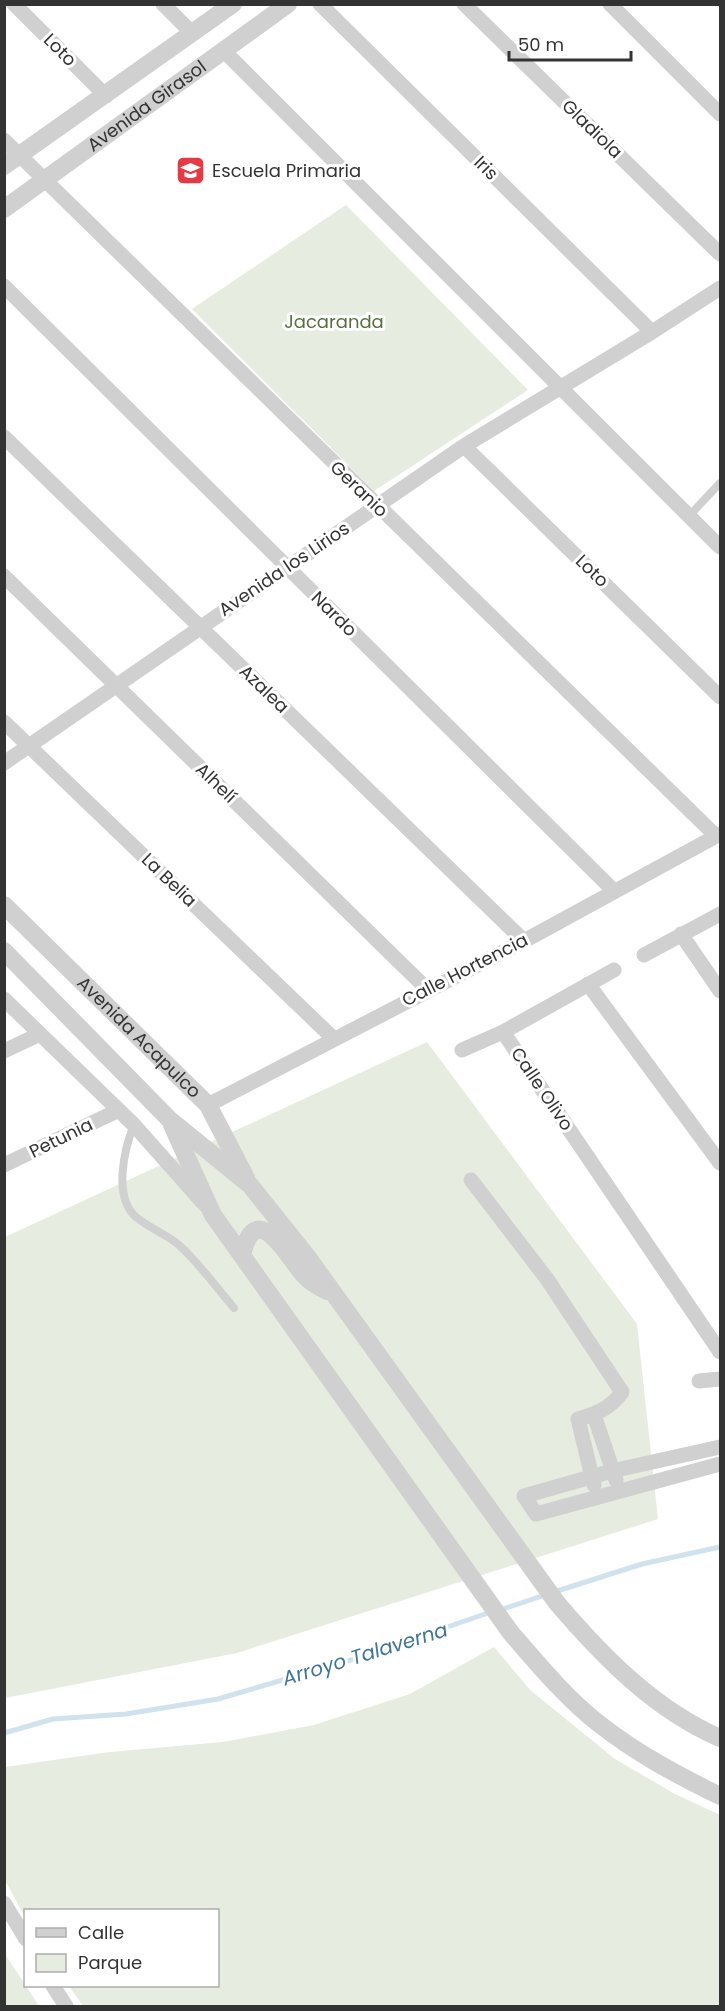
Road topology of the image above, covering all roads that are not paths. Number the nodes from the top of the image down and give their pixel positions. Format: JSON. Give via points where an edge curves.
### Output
{"nodes":[{"id":1,"x":14,"y":4,"type":"edge"},
{"id":2,"x":163,"y":4,"type":"edge"},
{"id":3,"x":233,"y":4,"type":"edge"},
{"id":4,"x":288,"y":4,"type":"edge"},
{"id":5,"x":320,"y":4,"type":"edge"},
{"id":6,"x":464,"y":4,"type":"edge"},
{"id":7,"x":610,"y":4,"type":"edge"},
{"id":8,"x":193,"y":34,"type":"junction"},
{"id":9,"x":223,"y":50,"type":"junction"},
{"id":10,"x":106,"y":96,"type":"junction"},
{"id":11,"x":720,"y":114,"type":"edge"},
{"id":12,"x":4,"y":140,"type":"edge"},
{"id":13,"x":20,"y":155,"type":"junction"},
{"id":14,"x":4,"y":166,"type":"edge"},
{"id":15,"x":44,"y":182,"type":"junction"},
{"id":16,"x":4,"y":209,"type":"edge"},
{"id":17,"x":720,"y":254,"type":"edge"},
{"id":18,"x":4,"y":286,"type":"edge"},
{"id":19,"x":720,"y":288,"type":"edge"},
{"id":20,"x":652,"y":332,"type":"junction"},
{"id":21,"x":560,"y":386,"type":"junction"},
{"id":22,"x":4,"y":437,"type":"edge"},
{"id":23,"x":464,"y":446,"type":"junction"},
{"id":24,"x":720,"y":483,"type":"edge"},
{"id":25,"x":376,"y":506,"type":"junction"},
{"id":26,"x":689,"y":516,"type":"junction"},
{"id":27,"x":720,"y":547,"type":"edge"},
{"id":28,"x":288,"y":569,"type":"junction"},
{"id":29,"x":4,"y":576,"type":"edge"},
{"id":30,"x":199,"y":626,"type":"junction"},
{"id":31,"x":116,"y":684,"type":"junction"},
{"id":32,"x":720,"y":697,"type":"edge"},
{"id":33,"x":4,"y":722,"type":"edge"},
{"id":34,"x":29,"y":746,"type":"junction"},
{"id":35,"x":4,"y":763,"type":"edge"},
{"id":36,"x":718,"y":835,"type":"edge"},
{"id":37,"x":613,"y":890,"type":"junction"},
{"id":38,"x":4,"y":905,"type":"edge"},
{"id":39,"x":720,"y":914,"type":"edge"},
{"id":40,"x":681,"y":934,"type":"junction"},
{"id":41,"x":524,"y":941,"type":"junction"},
{"id":42,"x":4,"y":951,"type":"edge"},
{"id":43,"x":644,"y":955,"type":"dead end"},
{"id":44,"x":614,"y":970,"type":"dead end"},
{"id":45,"x":588,"y":984,"type":"junction"},
{"id":46,"x":428,"y":989,"type":"junction"},
{"id":47,"x":720,"y":991,"type":"edge"},
{"id":48,"x":4,"y":999,"type":"edge"},
{"id":49,"x":504,"y":1032,"type":"junction"},
{"id":50,"x":40,"y":1034,"type":"junction"},
{"id":51,"x":334,"y":1039,"type":"junction"},
{"id":52,"x":462,"y":1050,"type":"dead end"},
{"id":53,"x":4,"y":1051,"type":"edge"},
{"id":54,"x":208,"y":1106,"type":"junction"},
{"id":55,"x":117,"y":1111,"type":"junction"},
{"id":56,"x":170,"y":1120,"type":"junction"},
{"id":57,"x":134,"y":1125,"type":"junction"},
{"id":58,"x":720,"y":1163,"type":"edge"},
{"id":59,"x":4,"y":1166,"type":"edge"},
{"id":60,"x":471,"y":1180,"type":"dead end"},
{"id":61,"x":250,"y":1185,"type":"junction"},
{"id":62,"x":213,"y":1215,"type":"junction"},
{"id":63,"x":242,"y":1255,"type":"junction"},
{"id":64,"x":336,"y":1296,"type":"junction"},
{"id":65,"x":234,"y":1308,"type":"dead end"},
{"id":66,"x":720,"y":1352,"type":"edge"},
{"id":67,"x":720,"y":1379,"type":"edge"},
{"id":68,"x":699,"y":1381,"type":"dead end"},
{"id":69,"x":594,"y":1415,"type":"junction"},
{"id":70,"x":720,"y":1447,"type":"edge"},
{"id":71,"x":720,"y":1464,"type":"edge"},
{"id":72,"x":612,"y":1471,"type":"junction"},
{"id":73,"x":591,"y":1477,"type":"junction"},
{"id":74,"x":620,"y":1489,"type":"junction"},
{"id":75,"x":598,"y":1496,"type":"junction"},
{"id":76,"x":720,"y":1738,"type":"edge"},
{"id":77,"x":720,"y":1796,"type":"edge"},
{"id":78,"x":4,"y":1903,"type":"edge"},
{"id":79,"x":24,"y":1936,"type":"edge"},
{"id":80,"x":54,"y":1987,"type":"edge"},
{"id":81,"x":66,"y":2007,"type":"edge"}],
"edges":[{"from":1,"to":10,"type":"street","name":"Loto"},
{"from":2,"to":8,"type":"street"},
{"from":3,"to":8,"type":"street","name":"Avenida Girasol"},
{"from":4,"to":9,"type":"street","name":"Avenida Girasol"},
{"from":5,"to":20,"type":"street","name":"Iris"},
{"from":6,"to":17,"type":"street","name":"Gladiola"},
{"from":7,"to":11,"type":"street"},
{"from":8,"to":10,"type":"street","name":"Avenida Girasol"},
{"from":9,"to":15,"type":"street","name":"Avenida Girasol"},
{"from":9,"to":21,"type":"street"},
{"from":10,"to":13,"type":"street","name":"Avenida Girasol"},
{"from":12,"to":13,"type":"street","name":"Geranio"},
{"from":13,"to":14,"type":"street","name":"Avenida Girasol"},
{"from":13,"to":15,"type":"street","name":"Geranio"},
{"from":15,"to":16,"type":"street","name":"Avenida Girasol"},
{"from":15,"to":25,"type":"street","name":"Geranio"},
{"from":18,"to":28,"type":"street","name":"Nardo"},
{"from":19,"to":20,"type":"street","name":"Avenida los Lirios"},
{"from":20,"to":21,"type":"street","name":"Avenida los Lirios"},
{"from":21,"to":23,"type":"street","name":"Avenida los Lirios"},
{"from":21,"to":26,"type":"street"},
{"from":22,"to":30,"type":"street","name":"Azalea"},
{"from":23,"to":25,"type":"street","name":"Avenida los Lirios"},
{"from":23,"to":32,"type":"street","name":"Loto"},
{"from":24,"to":26,"type":"lane"},
{"from":25,"to":28,"type":"street","name":"Avenida los Lirios"},
{"from":25,"to":36,"type":"street","name":"Geranio"},
{"from":26,"to":27,"type":"street"},
{"from":28,"to":30,"type":"street","name":"Avenida los Lirios"},
{"from":28,"to":37,"type":"street","name":"Nardo"},
{"from":29,"to":31,"type":"street","name":"Alhelí"},
{"from":30,"to":31,"type":"street","name":"Avenida los Lirios"},
{"from":30,"to":41,"type":"street","name":"Azalea"},
{"from":31,"to":34,"type":"street","name":"Avenida los Lirios"},
{"from":31,"to":46,"type":"street","name":"Alhelí"},
{"from":33,"to":34,"type":"street","name":"La Belia"},
{"from":34,"to":35,"type":"street","name":"Avenida los Lirios"},
{"from":34,"to":51,"type":"street","name":"La Belia"},
{"from":36,"to":37,"type":"street","name":"Calle Hortencia"},
{"from":37,"to":41,"type":"street","name":"Calle Hortencia"},
{"from":38,"to":54,"type":"street","name":"Avenida Acapulco"},
{"from":39,"to":40,"type":"street"},
{"from":40,"to":43,"type":"street"},
{"from":40,"to":47,"type":"street"},
{"from":41,"to":46,"type":"street","name":"Calle Hortencia"},
{"from":42,"to":56,"type":"street","name":"Avenida Acapulco"},
{"from":44,"to":45,"type":"street","name":"Calle Olivo"},
{"from":45,"to":49,"type":"street","name":"Calle Olivo"},
{"from":45,"to":58,"type":"street"},
{"from":46,"to":51,"type":"street","name":"Calle Hortencia"},
{"from":48,"to":50,"type":"street"},
{"from":49,"to":52,"type":"street"},
{"from":49,"to":66,"type":"street","name":"Calle Olivo"},
{"from":50,"to":53,"type":"street"},
{"from":50,"to":55,"type":"street"},
{"from":51,"to":54,"type":"street","name":"Calle Hortencia"},
{"from":54,"to":61,"type":"street","name":"Avenida Acapulco"},
{"from":55,"to":57,"type":"street"},
{"from":55,"to":59,"type":"street","name":"Petunia"},
{"from":56,"to":61,"type":"street"},
{"from":56,"to":62,"type":"street"},
{"from":57,"to":62,"type":"street"},
{"from":57,"to":65,"type":"lane","via":[[123,1165],[127,1204],[137,1217],[180,1246]]},
{"from":60,"to":69,"type":"street","via":[[547,1279],[622,1392],[609,1407]]},
{"from":61,"to":64,"type":"street"},
{"from":62,"to":63,"type":"street"},
{"from":63,"to":64,"type":"street","via":[[248,1237],[264,1231],[275,1236],[305,1276]]},
{"from":63,"to":77,"type":"street","via":[[511,1633],[552,1680],[597,1722],[646,1757]]},
{"from":64,"to":76,"type":"street","via":[[557,1603],[631,1679],[671,1711]]},
{"from":67,"to":68,"type":"street"},
{"from":69,"to":72,"type":"street"},
{"from":69,"to":73,"type":"street","via":[[578,1419]]},
{"from":70,"to":72,"type":"street"},
{"from":71,"to":74,"type":"street"},
{"from":72,"to":73,"type":"street"},
{"from":72,"to":74,"type":"street"},
{"from":73,"to":75,"type":"street"},
{"from":73,"to":75,"type":"street","via":[[524,1496],[536,1514]]},
{"from":74,"to":75,"type":"street"},
{"from":78,"to":79,"type":"street"},
{"from":80,"to":81,"type":"street"}]}
